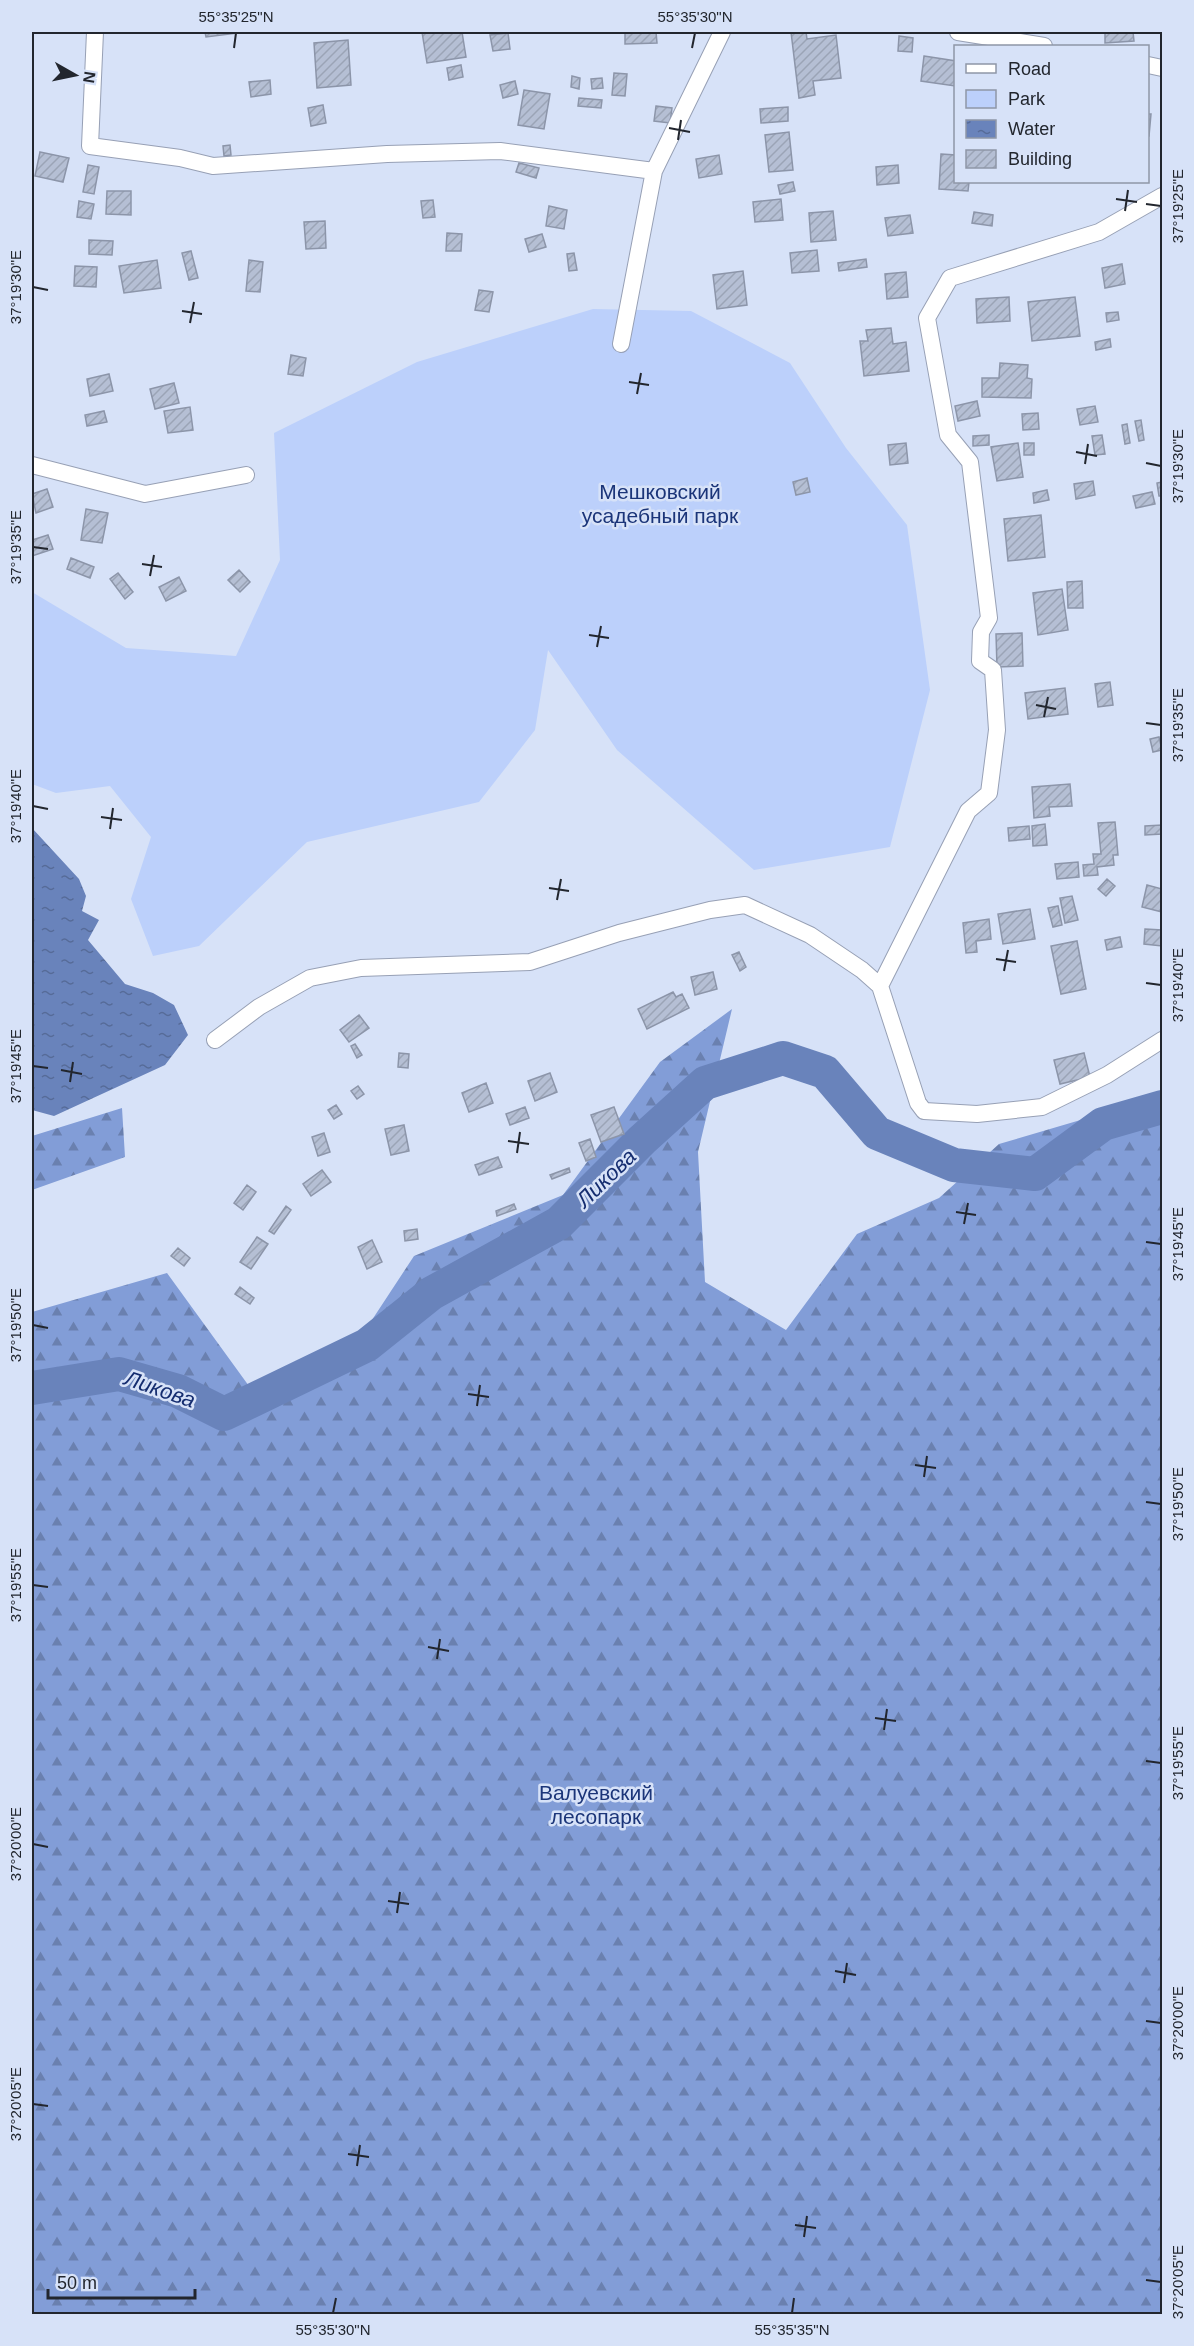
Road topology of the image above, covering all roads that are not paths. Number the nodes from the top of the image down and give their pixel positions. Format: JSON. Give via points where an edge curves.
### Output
{"nodes":[{"id":1,"x":95,"y":32,"type":"edge"},
{"id":2,"x":722,"y":32,"type":"edge"},
{"id":3,"x":958,"y":32,"type":"edge"},
{"id":4,"x":1038,"y":45,"type":"edge"},
{"id":5,"x":654,"y":171,"type":"junction"},
{"id":6,"x":1162,"y":196,"type":"edge"},
{"id":7,"x":621,"y":344,"type":"dead end"},
{"id":8,"x":32,"y":465,"type":"edge"},
{"id":9,"x":246,"y":476,"type":"dead end"},
{"id":10,"x":880,"y":986,"type":"junction"},
{"id":11,"x":215,"y":1040,"type":"dead end"},
{"id":12,"x":1162,"y":1040,"type":"edge"}],
"edges":[{"from":1,"to":5,"type":"street","via":[[90,146],[213,166],[500,151]]},
{"from":2,"to":5,"type":"street"},
{"from":3,"to":4,"type":"street"},
{"from":5,"to":7,"type":"street"},
{"from":6,"to":10,"type":"street","via":[[1099,232],[950,278],[927,318],[948,435],[970,462],[989,618],[981,632],[980,661],[993,670],[997,730],[989,793],[968,811]]},
{"from":8,"to":9,"type":"street","via":[[145,494]]},
{"from":10,"to":11,"type":"street","via":[[810,935],[745,905],[619,933],[530,962],[361,968],[310,978],[259,1007]]},
{"from":10,"to":12,"type":"street","via":[[918,1103],[924,1111],[976,1114],[1042,1107],[1107,1075]]}]}
